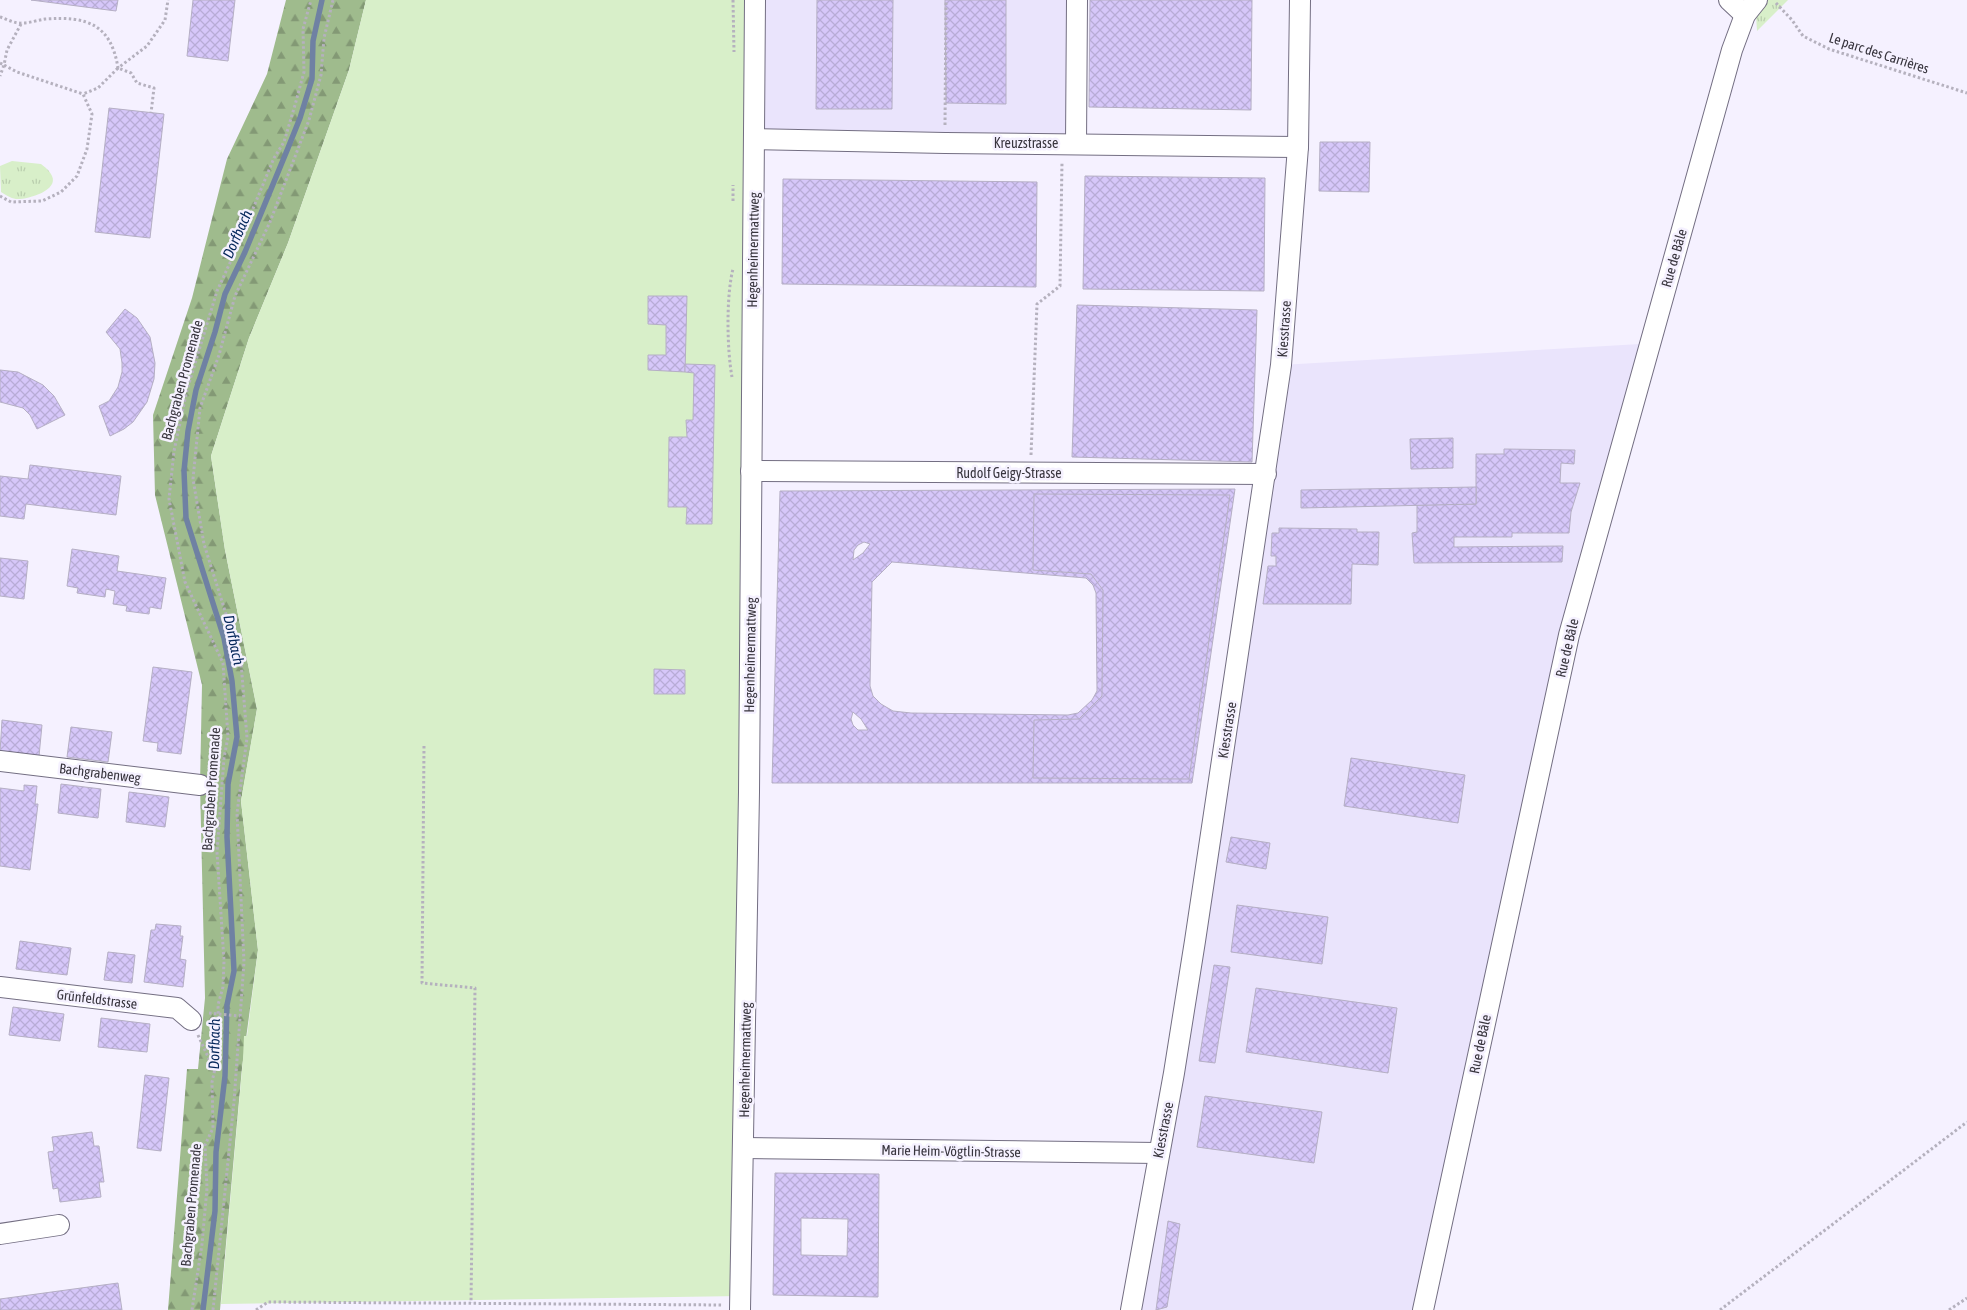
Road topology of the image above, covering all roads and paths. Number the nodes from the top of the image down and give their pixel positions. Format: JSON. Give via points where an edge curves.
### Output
{"nodes":[{"id":1,"x":168,"y":0,"type":"edge"},
{"id":2,"x":311,"y":0,"type":"edge"},
{"id":3,"x":333,"y":0,"type":"edge"},
{"id":4,"x":755,"y":0,"type":"edge"},
{"id":5,"x":946,"y":0,"type":"edge"},
{"id":6,"x":1076,"y":0,"type":"edge"},
{"id":7,"x":1300,"y":0,"type":"edge"},
{"id":8,"x":1729,"y":0,"type":"edge"},
{"id":9,"x":1772,"y":0,"type":"edge"},
{"id":10,"x":1751,"y":8,"type":"edge"},
{"id":11,"x":0,"y":17,"type":"edge"},
{"id":12,"x":21,"y":24,"type":"junction"},
{"id":13,"x":2,"y":64,"type":"edge"},
{"id":14,"x":118,"y":68,"type":"junction"},
{"id":15,"x":0,"y":76,"type":"edge"},
{"id":16,"x":1967,"y":93,"type":"edge"},
{"id":17,"x":83,"y":94,"type":"junction"},
{"id":18,"x":151,"y":113,"type":"dead end"},
{"id":19,"x":754,"y":139,"type":"junction"},
{"id":20,"x":945,"y":143,"type":"junction"},
{"id":21,"x":1070,"y":144,"type":"junction"},
{"id":22,"x":1298,"y":147,"type":"junction"},
{"id":23,"x":0,"y":196,"type":"edge"},
{"id":24,"x":751,"y":471,"type":"junction"},
{"id":25,"x":1030,"y":473,"type":"junction"},
{"id":26,"x":1266,"y":474,"type":"junction"},
{"id":27,"x":424,"y":746,"type":"dead end"},
{"id":28,"x":0,"y":761,"type":"edge"},
{"id":29,"x":200,"y":785,"type":"dead end"},
{"id":30,"x":0,"y":987,"type":"edge"},
{"id":31,"x":222,"y":1015,"type":"dead end"},
{"id":32,"x":240,"y":1016,"type":"junction"},
{"id":33,"x":191,"y":1020,"type":"joint"},
{"id":34,"x":214,"y":1071,"type":"junction"},
{"id":35,"x":1967,"y":1122,"type":"edge"},
{"id":36,"x":743,"y":1148,"type":"junction"},
{"id":37,"x":1158,"y":1154,"type":"junction"},
{"id":38,"x":60,"y":1226,"type":"dead end"},
{"id":39,"x":0,"y":1234,"type":"edge"},
{"id":40,"x":1967,"y":1298,"type":"edge"},
{"id":41,"x":471,"y":1303,"type":"junction"},
{"id":42,"x":740,"y":1308,"type":"edge"},
{"id":43,"x":192,"y":1310,"type":"edge"},
{"id":44,"x":213,"y":1310,"type":"edge"},
{"id":45,"x":256,"y":1310,"type":"edge"},
{"id":46,"x":1131,"y":1310,"type":"edge"},
{"id":47,"x":1423,"y":1310,"type":"edge"},
{"id":48,"x":1720,"y":1310,"type":"edge"},
{"id":49,"x":1949,"y":1310,"type":"edge"}],
"edges":[{"from":1,"to":14,"type":"path","via":[[165,20],[147,46]]},
{"from":2,"to":34,"type":"path","name":"Bachgraben Promenade","via":[[303,29],[304,72],[292,115],[284,142],[274,158],[217,291],[188,390],[174,451],[169,500],[186,582],[223,663],[228,737],[217,852],[224,961],[223,987],[218,1005],[219,1050]]},
{"from":3,"to":32,"type":"path","name":"Bachgraben Promenade","via":[[324,38],[321,75],[309,120],[270,222],[235,296],[200,408],[193,479],[204,544],[241,662],[247,738],[236,813],[244,962]]},
{"from":4,"to":19,"type":"street","name":"Hegenheimermattweg"},
{"from":5,"to":20,"type":"path"},
{"from":6,"to":21,"type":"street"},
{"from":7,"to":22,"type":"street","name":"Kiesstrasse"},
{"from":8,"to":10,"type":"street"},
{"from":9,"to":16,"type":"path","name":"Le parc des Carrières","via":[[1803,36],[1829,50]]},
{"from":10,"to":47,"type":"street","name":"Rue de Bâle","via":[[1732,50],[1569,635]]},
{"from":11,"to":12,"type":"path"},
{"from":12,"to":13,"type":"path"},
{"from":12,"to":14,"type":"path","via":[[72,18],[85,21],[106,34],[116,52]]},
{"from":13,"to":15,"type":"path"},
{"from":13,"to":17,"type":"path","via":[[24,75]]},
{"from":14,"to":17,"type":"path","via":[[98,88]]},
{"from":14,"to":18,"type":"path","via":[[131,73],[137,83],[154,88]]},
{"from":17,"to":23,"type":"path","via":[[92,114],[87,149],[77,176],[61,192],[42,201],[11,202]]},
{"from":19,"to":20,"type":"street","name":"Kreuzstrasse"},
{"from":19,"to":24,"type":"street","name":"Hegenheimermattweg"},
{"from":20,"to":21,"type":"street","name":"Kreuzstrasse"},
{"from":21,"to":22,"type":"street","name":"Kreuzstrasse"},
{"from":21,"to":25,"type":"path","via":[[1060,286],[1037,304]]},
{"from":22,"to":26,"type":"street","name":"Kiesstrasse","via":[[1281,365]]},
{"from":24,"to":25,"type":"street","name":"Rudolf Geigy-Strasse"},
{"from":24,"to":36,"type":"street","name":"Hegenheimermattweg"},
{"from":25,"to":26,"type":"street","name":"Rudolf Geigy-Strasse"},
{"from":26,"to":37,"type":"street","name":"Kiesstrasse","via":[[1195,941]]},
{"from":27,"to":41,"type":"path","via":[[422,983],[475,988]]},
{"from":28,"to":29,"type":"street","name":"Bachgrabenweg"},
{"from":30,"to":33,"type":"street","name":"Grünfeldstrasse","via":[[177,1008]]},
{"from":31,"to":32,"type":"path"},
{"from":32,"to":44,"type":"path","name":"Bachgraben Promenade"},
{"from":33,"to":34,"type":"path"},
{"from":34,"to":43,"type":"path","name":"Bachgraben Promenade","via":[[212,1128],[205,1145],[207,1188],[202,1244]]},
{"from":35,"to":48,"type":"path"},
{"from":36,"to":37,"type":"street","name":"Marie Heim-Vögtlin-Strasse"},
{"from":36,"to":42,"type":"street","name":"Hegenheimermattweg"},
{"from":37,"to":46,"type":"street","name":"Kiesstrasse"},
{"from":38,"to":39,"type":"street"},
{"from":40,"to":49,"type":"path"},
{"from":41,"to":42,"type":"path"},
{"from":41,"to":45,"type":"path","via":[[268,1302]]}]}
